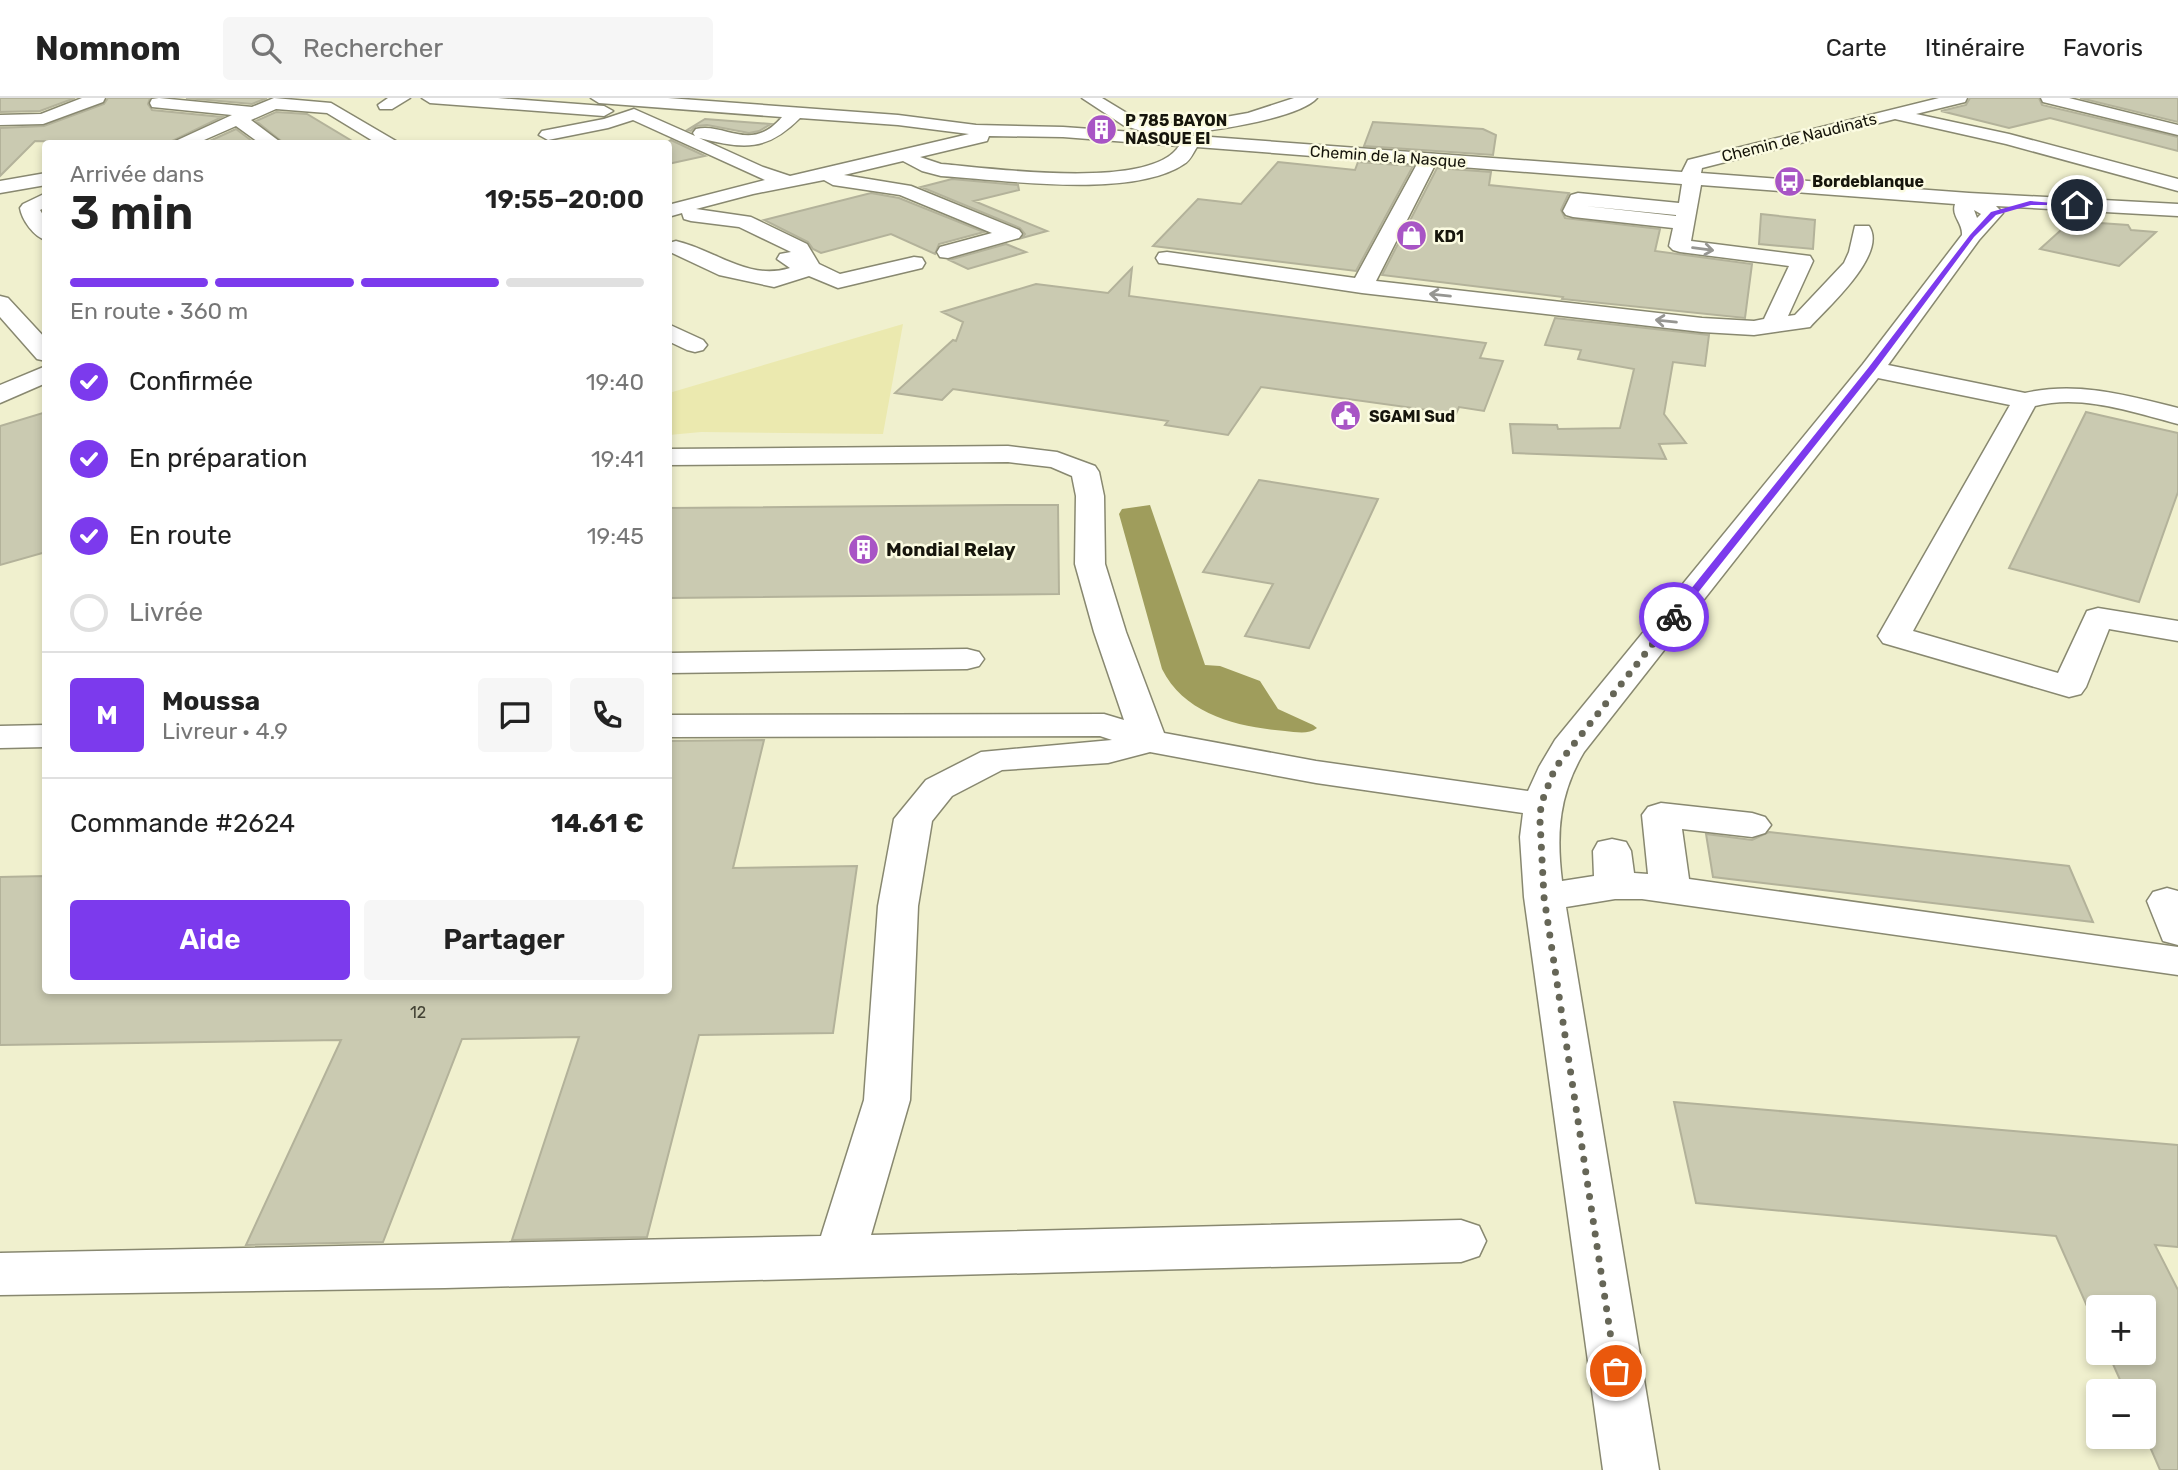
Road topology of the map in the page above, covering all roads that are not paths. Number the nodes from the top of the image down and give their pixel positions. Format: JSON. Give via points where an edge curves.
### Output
{"nodes":[{"id":1,"x":97,"y":98,"type":"edge"},
{"id":2,"x":402,"y":98,"type":"edge"},
{"id":3,"x":430,"y":98,"type":"edge"},
{"id":4,"x":599,"y":98,"type":"edge"},
{"id":5,"x":1309,"y":98,"type":"edge"},
{"id":6,"x":1959,"y":98,"type":"edge"},
{"id":7,"x":2049,"y":98,"type":"edge"},
{"id":8,"x":659,"y":101,"type":"edge"},
{"id":9,"x":1086,"y":101,"type":"edge"},
{"id":10,"x":908,"y":102,"type":"dead end"},
{"id":11,"x":158,"y":103,"type":"dead end"},
{"id":12,"x":386,"y":105,"type":"dead end"},
{"id":13,"x":260,"y":106,"type":"edge"},
{"id":14,"x":1020,"y":113,"type":"dead end"},
{"id":15,"x":634,"y":114,"type":"junction"},
{"id":16,"x":1891,"y":114,"type":"junction"},
{"id":17,"x":792,"y":115,"type":"junction"},
{"id":18,"x":0,"y":120,"type":"edge"},
{"id":19,"x":40,"y":121,"type":"junction"},
{"id":20,"x":949,"y":127,"type":"junction"},
{"id":21,"x":2178,"y":130,"type":"edge"},
{"id":22,"x":1002,"y":132,"type":"junction"},
{"id":23,"x":8,"y":135,"type":"edge"},
{"id":24,"x":548,"y":135,"type":"dead end"},
{"id":25,"x":172,"y":137,"type":"edge"},
{"id":26,"x":273,"y":140,"type":"edge"},
{"id":27,"x":385,"y":140,"type":"edge"},
{"id":28,"x":1191,"y":142,"type":"junction"},
{"id":29,"x":908,"y":154,"type":"junction"},
{"id":30,"x":1428,"y":163,"type":"junction"},
{"id":31,"x":823,"y":174,"type":"junction"},
{"id":32,"x":42,"y":178,"type":"edge"},
{"id":33,"x":790,"y":182,"type":"junction"},
{"id":34,"x":2178,"y":185,"type":"edge"},
{"id":35,"x":0,"y":187,"type":"edge"},
{"id":36,"x":42,"y":201,"type":"edge"},
{"id":37,"x":1714,"y":201,"type":"dead end"},
{"id":38,"x":1753,"y":202,"type":"dead end"},
{"id":39,"x":1688,"y":203,"type":"junction"},
{"id":40,"x":2030,"y":203,"type":"junction"},
{"id":41,"x":2178,"y":210,"type":"edge"},
{"id":42,"x":672,"y":211,"type":"edge"},
{"id":43,"x":672,"y":213,"type":"edge"},
{"id":44,"x":1993,"y":214,"type":"junction"},
{"id":45,"x":1969,"y":218,"type":"junction"},
{"id":46,"x":42,"y":229,"type":"edge"},
{"id":47,"x":676,"y":247,"type":"dead end"},
{"id":48,"x":948,"y":252,"type":"dead end"},
{"id":49,"x":1167,"y":258,"type":"dead end"},
{"id":50,"x":914,"y":263,"type":"dead end"},
{"id":51,"x":810,"y":269,"type":"junction"},
{"id":52,"x":1362,"y":286,"type":"junction"},
{"id":53,"x":0,"y":303,"type":"edge"},
{"id":54,"x":1773,"y":324,"type":"junction"},
{"id":55,"x":672,"y":333,"type":"edge"},
{"id":56,"x":695,"y":345,"type":"dead end"},
{"id":57,"x":42,"y":350,"type":"edge"},
{"id":58,"x":42,"y":362,"type":"edge"},
{"id":59,"x":1872,"y":369,"type":"junction"},
{"id":60,"x":3,"y":371,"type":"edge"},
{"id":61,"x":42,"y":375,"type":"edge"},
{"id":62,"x":42,"y":390,"type":"edge"},
{"id":63,"x":0,"y":395,"type":"edge"},
{"id":64,"x":2025,"y":401,"type":"junction"},
{"id":65,"x":2178,"y":416,"type":"edge"},
{"id":66,"x":672,"y":457,"type":"edge"},
{"id":67,"x":2178,"y":631,"type":"edge"},
{"id":68,"x":967,"y":659,"type":"dead end"},
{"id":69,"x":672,"y":663,"type":"edge"},
{"id":70,"x":672,"y":726,"type":"edge"},
{"id":71,"x":42,"y":736,"type":"edge"},
{"id":72,"x":0,"y":737,"type":"edge"},
{"id":73,"x":1149,"y":741,"type":"junction"},
{"id":74,"x":1541,"y":804,"type":"junction"},
{"id":75,"x":1752,"y":825,"type":"dead end"},
{"id":76,"x":1670,"y":890,"type":"junction"},
{"id":77,"x":1544,"y":897,"type":"junction"},
{"id":78,"x":2178,"y":961,"type":"edge"},
{"id":79,"x":1461,"y":1241,"type":"dead end"},
{"id":80,"x":840,"y":1256,"type":"junction"},
{"id":81,"x":0,"y":1274,"type":"edge"},
{"id":82,"x":1631,"y":1470,"type":"edge"}],
"edges":[{"from":1,"to":19,"type":"street"},
{"from":2,"to":12,"type":"street"},
{"from":3,"to":15,"type":"street"},
{"from":4,"to":8,"type":"street","name":"Chemin de la Nasque"},
{"from":5,"to":9,"type":"street","via":[[1222,123],[1163,129],[1138,125]]},
{"from":6,"to":16,"type":"street","name":"Chemin de Naudinats"},
{"from":7,"to":21,"type":"street"},
{"from":8,"to":15,"type":"street"},
{"from":8,"to":17,"type":"street","name":"Chemin de la Nasque"},
{"from":10,"to":14,"type":"street","via":[[923,112],[939,114],[983,117]]},
{"from":11,"to":13,"type":"street"},
{"from":13,"to":25,"type":"street"},
{"from":13,"to":26,"type":"street"},
{"from":13,"to":27,"type":"street","via":[[331,108]]},
{"from":15,"to":24,"type":"street"},
{"from":15,"to":33,"type":"street","via":[[722,171]]},
{"from":16,"to":34,"type":"street","via":[[2009,139]]},
{"from":16,"to":39,"type":"street","name":"Chemin de Naudinats","via":[[1695,164]]},
{"from":17,"to":17,"type":"lane","via":[[764,120],[708,116],[684,125],[719,137],[757,140],[784,126]]},
{"from":17,"to":20,"type":"street","name":"Chemin de la Nasque"},
{"from":18,"to":19,"type":"street"},
{"from":19,"to":23,"type":"street"},
{"from":20,"to":22,"type":"street","name":"Chemin de la Nasque"},
{"from":20,"to":29,"type":"street","via":[[944,139]]},
{"from":22,"to":28,"type":"street","name":"Chemin de la Nasque"},
{"from":22,"to":29,"type":"street"},
{"from":28,"to":29,"type":"street","via":[[1174,163],[1153,171],[933,169]]},
{"from":28,"to":30,"type":"street","name":"Chemin de la Nasque"},
{"from":29,"to":31,"type":"street"},
{"from":30,"to":39,"type":"street","name":"Chemin de la Nasque","via":[[1471,176]]},
{"from":30,"to":52,"type":"street"},
{"from":31,"to":33,"type":"street"},
{"from":31,"to":48,"type":"street","via":[[838,181],[904,190],[1012,234]]},
{"from":32,"to":35,"type":"street","via":[[27,173]]},
{"from":33,"to":42,"type":"street"},
{"from":36,"to":46,"type":"street","via":[[30,208]]},
{"from":37,"to":39,"type":"street"},
{"from":38,"to":54,"type":"street","via":[[1869,222],[1853,266],[1802,322]]},
{"from":39,"to":45,"type":"street","via":[[1902,194]]},
{"from":39,"to":54,"type":"street","one_way":true,"via":[[1680,246],[1802,261]]},
{"from":40,"to":41,"type":"street"},
{"from":40,"to":44,"type":"street"},
{"from":40,"to":45,"type":"street"},
{"from":43,"to":51,"type":"street","via":[[691,215]]},
{"from":44,"to":45,"type":"street"},
{"from":44,"to":45,"type":"street"},
{"from":45,"to":59,"type":"street"},
{"from":47,"to":51,"type":"street","via":[[727,270],[774,281]]},
{"from":49,"to":52,"type":"street"},
{"from":50,"to":51,"type":"street","via":[[838,281]]},
{"from":54,"to":52,"type":"street","one_way":true,"via":[[1733,328]]},
{"from":53,"to":57,"type":"street"},
{"from":55,"to":56,"type":"street"},
{"from":58,"to":60,"type":"street"},
{"from":59,"to":64,"type":"street"},
{"from":59,"to":74,"type":"street","via":[[1568,748]]},
{"from":61,"to":63,"type":"street"},
{"from":62,"to":63,"type":"street"},
{"from":64,"to":65,"type":"street","via":[[2038,396],[2070,396]]},
{"from":64,"to":67,"type":"street","via":[[1894,636],[2069,687],[2098,618]]},
{"from":66,"to":73,"type":"street","via":[[1008,454],[1057,460],[1085,472],[1090,496],[1090,564]]},
{"from":68,"to":69,"type":"street"},
{"from":70,"to":73,"type":"street","via":[[1104,725]]},
{"from":71,"to":72,"type":"street"},
{"from":73,"to":74,"type":"street","via":[[1316,772]]},
{"from":73,"to":80,"type":"street","via":[[1108,752],[994,760],[939,788],[912,819],[898,906],[887,1100]]},
{"from":74,"to":77,"type":"street"},
{"from":75,"to":76,"type":"street","via":[[1661,816]]},
{"from":76,"to":77,"type":"street","via":[[1642,886],[1614,868]]},
{"from":76,"to":78,"type":"street"},
{"from":77,"to":82,"type":"street"},
{"from":79,"to":80,"type":"street"},
{"from":80,"to":81,"type":"street"}]}
